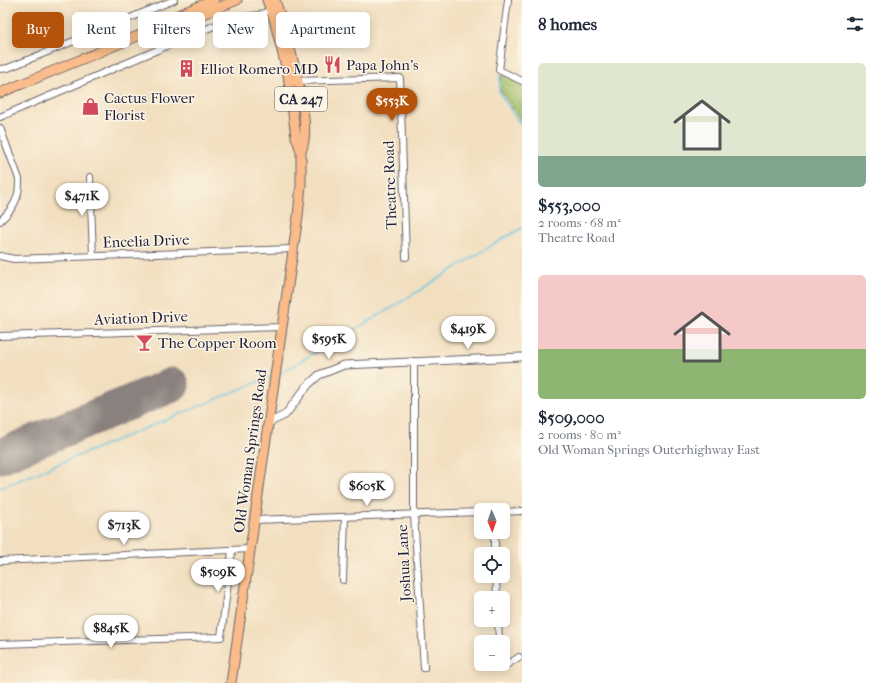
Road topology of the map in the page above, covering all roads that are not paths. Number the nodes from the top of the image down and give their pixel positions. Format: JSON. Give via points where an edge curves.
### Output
{"nodes":[{"id":1,"x":174,"y":0,"type":"edge"},
{"id":2,"x":214,"y":0,"type":"edge"},
{"id":3,"x":237,"y":0,"type":"edge"},
{"id":4,"x":267,"y":0,"type":"edge"},
{"id":5,"x":276,"y":0,"type":"edge"},
{"id":6,"x":508,"y":0,"type":"edge"},
{"id":7,"x":271,"y":10,"type":"junction"},
{"id":8,"x":185,"y":12,"type":"edge"},
{"id":9,"x":205,"y":13,"type":"edge"},
{"id":10,"x":138,"y":36,"type":"edge"},
{"id":11,"x":0,"y":69,"type":"edge"},
{"id":12,"x":294,"y":81,"type":"junction"},
{"id":13,"x":522,"y":81,"type":"edge"},
{"id":14,"x":0,"y":93,"type":"edge"},
{"id":15,"x":0,"y":117,"type":"edge"},
{"id":16,"x":0,"y":128,"type":"edge"},
{"id":17,"x":90,"y":178,"type":"dead end"},
{"id":18,"x":0,"y":221,"type":"edge"},
{"id":19,"x":293,"y":249,"type":"junction"},
{"id":20,"x":0,"y":256,"type":"edge"},
{"id":21,"x":93,"y":256,"type":"junction"},
{"id":22,"x":406,"y":257,"type":"dead end"},
{"id":23,"x":282,"y":326,"type":"junction"},
{"id":24,"x":0,"y":336,"type":"edge"},
{"id":25,"x":522,"y":357,"type":"edge"},
{"id":26,"x":414,"y":361,"type":"junction"},
{"id":27,"x":268,"y":423,"type":"junction"},
{"id":28,"x":522,"y":511,"type":"edge"},
{"id":29,"x":474,"y":512,"type":"edge"},
{"id":30,"x":510,"y":512,"type":"edge"},
{"id":31,"x":414,"y":514,"type":"junction"},
{"id":32,"x":345,"y":517,"type":"junction"},
{"id":33,"x":254,"y":520,"type":"junction"},
{"id":34,"x":250,"y":549,"type":"junction"},
{"id":35,"x":232,"y":551,"type":"junction"},
{"id":36,"x":0,"y":561,"type":"edge"},
{"id":37,"x":343,"y":580,"type":"dead end"},
{"id":38,"x":0,"y":644,"type":"edge"},
{"id":39,"x":518,"y":657,"type":"dead end"},
{"id":40,"x":510,"y":663,"type":"edge"},
{"id":41,"x":424,"y":668,"type":"dead end"},
{"id":42,"x":231,"y":683,"type":"edge"}],
"edges":[{"from":1,"to":11,"type":"street","via":[[14,66]]},
{"from":2,"to":8,"type":"main road"},
{"from":3,"to":9,"type":"main road"},
{"from":4,"to":7,"type":"main road","name":"Old Woman Springs Road","number":"CA 247"},
{"from":5,"to":12,"type":"main road","name":"Old Woman Springs Road","number":"CA 247","via":[[290,46]]},
{"from":6,"to":13,"type":"street","via":[[499,70]]},
{"from":7,"to":12,"type":"main road","name":"Old Woman Springs Road","number":"CA 247"},
{"from":7,"to":15,"type":"street","via":[[259,15],[230,19]]},
{"from":10,"to":14,"type":"main road"},
{"from":12,"to":19,"type":"main road","name":"Old Woman Springs Road","number":"CA 247","via":[[304,126],[305,144],[301,151],[301,185]]},
{"from":12,"to":22,"type":"street","name":"Theatre Road","via":[[400,78]]},
{"from":16,"to":18,"type":"street","via":[[19,180],[18,197],[12,210]]},
{"from":17,"to":21,"type":"street"},
{"from":19,"to":21,"type":"street","name":"Encelia Drive"},
{"from":19,"to":23,"type":"main road","name":"Old Woman Springs Road","number":"CA 247"},
{"from":20,"to":21,"type":"street","name":"Encelia Drive","via":[[14,259]]},
{"from":23,"to":24,"type":"street","name":"Aviation Drive"},
{"from":23,"to":27,"type":"main road","name":"Old Woman Springs Road","number":"CA 247"},
{"from":25,"to":26,"type":"street"},
{"from":26,"to":27,"type":"street","via":[[356,363],[328,370],[308,385],[285,415]]},
{"from":26,"to":31,"type":"street","name":"Joshua Lane"},
{"from":27,"to":33,"type":"main road","name":"Old Woman Springs Road","number":"CA 247"},
{"from":28,"to":30,"type":"street"},
{"from":29,"to":31,"type":"street"},
{"from":31,"to":32,"type":"street"},
{"from":31,"to":41,"type":"street","name":"Joshua Lane"},
{"from":32,"to":33,"type":"street"},
{"from":32,"to":37,"type":"street"},
{"from":33,"to":34,"type":"main road","name":"Old Woman Springs Road","number":"CA 247"},
{"from":34,"to":35,"type":"street"},
{"from":34,"to":42,"type":"main road","name":"Old Woman Springs Road","number":"CA 247"},
{"from":35,"to":36,"type":"street"},
{"from":35,"to":38,"type":"street","via":[[221,636]]},
{"from":39,"to":40,"type":"street"}]}
